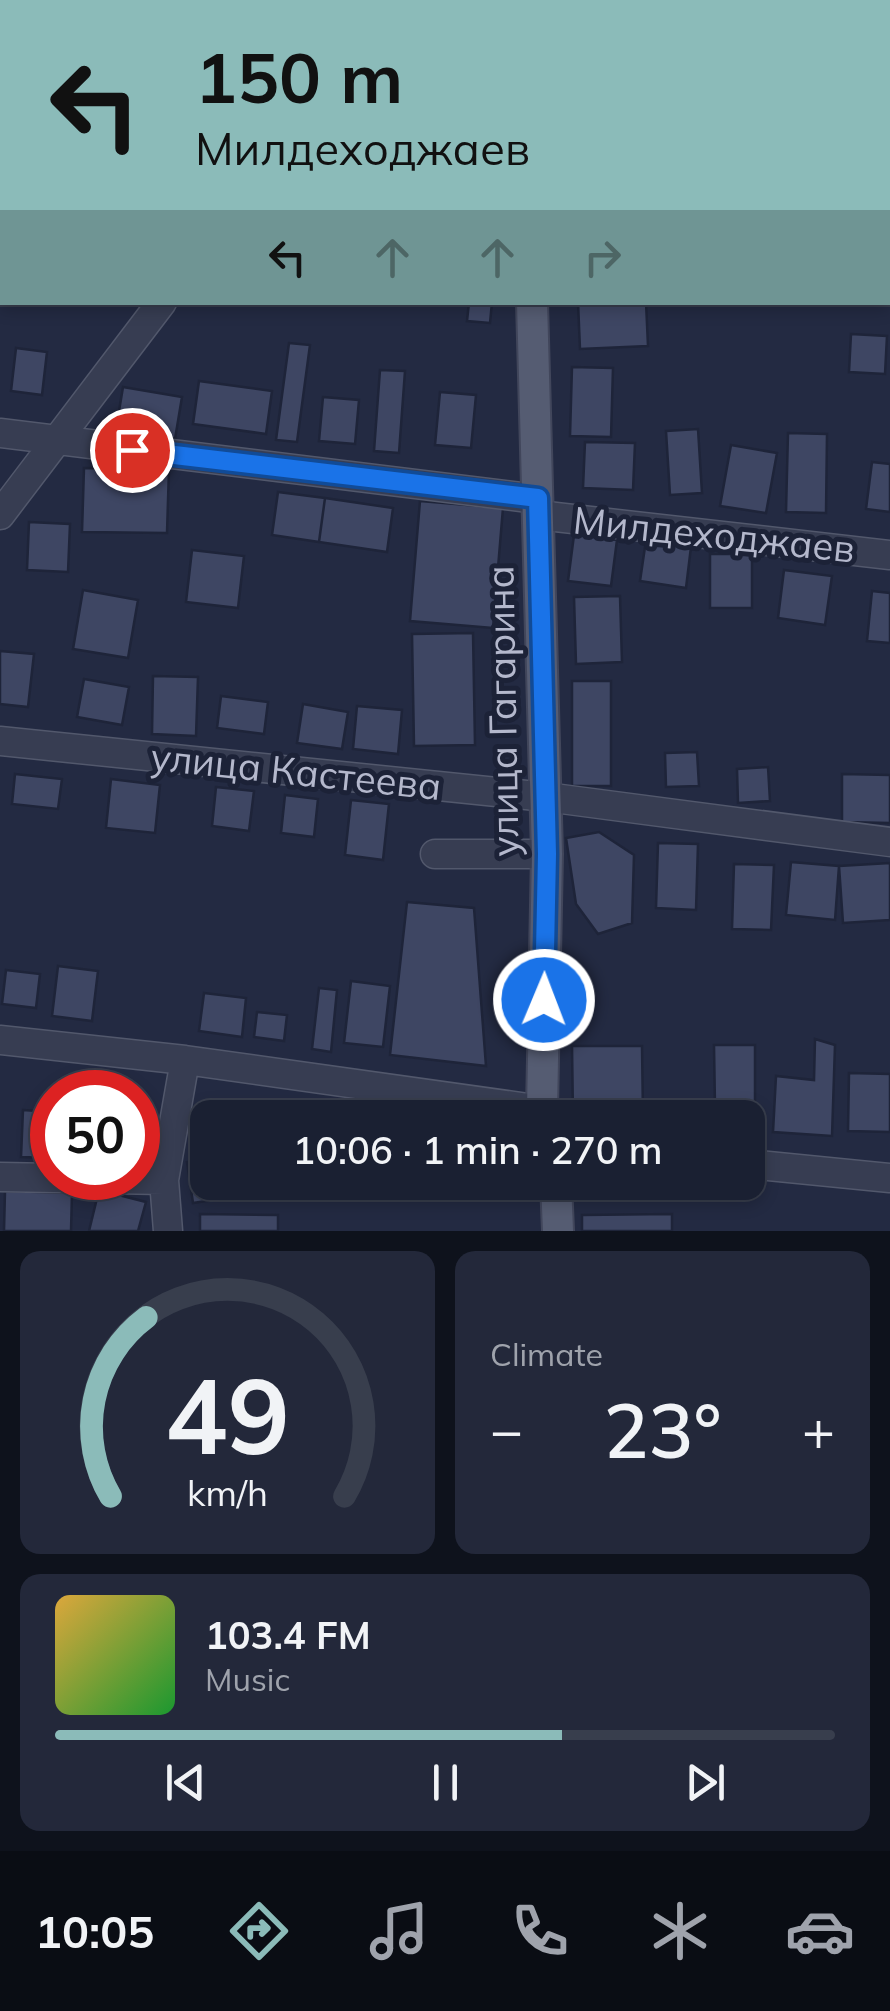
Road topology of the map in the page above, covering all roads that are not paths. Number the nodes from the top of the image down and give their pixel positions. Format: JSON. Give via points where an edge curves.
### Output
{"nodes":[{"id":1,"x":160,"y":305,"type":"edge"},
{"id":2,"x":532,"y":305,"type":"edge"},
{"id":3,"x":0,"y":433,"type":"edge"},
{"id":4,"x":58,"y":442,"type":"junction"},
{"id":5,"x":538,"y":507,"type":"junction"},
{"id":6,"x":0,"y":515,"type":"edge"},
{"id":7,"x":890,"y":555,"type":"edge"},
{"id":8,"x":0,"y":741,"type":"edge"},
{"id":9,"x":546,"y":797,"type":"junction"},
{"id":10,"x":890,"y":842,"type":"edge"},
{"id":11,"x":435,"y":854,"type":"dead end"},
{"id":12,"x":547,"y":854,"type":"junction"},
{"id":13,"x":0,"y":1040,"type":"edge"},
{"id":14,"x":185,"y":1060,"type":"junction"},
{"id":15,"x":450,"y":1100,"type":"edge"},
{"id":16,"x":543,"y":1100,"type":"edge"},
{"id":17,"x":765,"y":1166,"type":"edge"},
{"id":18,"x":0,"y":1177,"type":"edge"},
{"id":19,"x":890,"y":1178,"type":"edge"},
{"id":20,"x":164,"y":1180,"type":"junction"},
{"id":21,"x":557,"y":1200,"type":"edge"},
{"id":22,"x":168,"y":1231,"type":"edge"},
{"id":23,"x":558,"y":1231,"type":"edge"}],
"edges":[{"from":1,"to":4,"type":"street"},
{"from":2,"to":5,"type":"main road","name":"улица Гагарина"},
{"from":3,"to":4,"type":"street","name":"Милдеходжаев"},
{"from":4,"to":5,"type":"street","name":"Милдеходжаев"},
{"from":4,"to":6,"type":"street"},
{"from":5,"to":7,"type":"street","name":"Милдеходжаев"},
{"from":5,"to":9,"type":"main road","name":"улица Гагарина"},
{"from":8,"to":9,"type":"street","name":"улица Кастеева"},
{"from":9,"to":10,"type":"street","name":"улица Кастеева"},
{"from":9,"to":12,"type":"main road","name":"улица Гагарина"},
{"from":11,"to":12,"type":"street"},
{"from":12,"to":16,"type":"main road","name":"улица Гагарина"},
{"from":13,"to":14,"type":"street"},
{"from":14,"to":15,"type":"street"},
{"from":14,"to":20,"type":"street"},
{"from":17,"to":19,"type":"street"},
{"from":18,"to":20,"type":"street"},
{"from":20,"to":22,"type":"street"},
{"from":21,"to":23,"type":"main road"}]}
